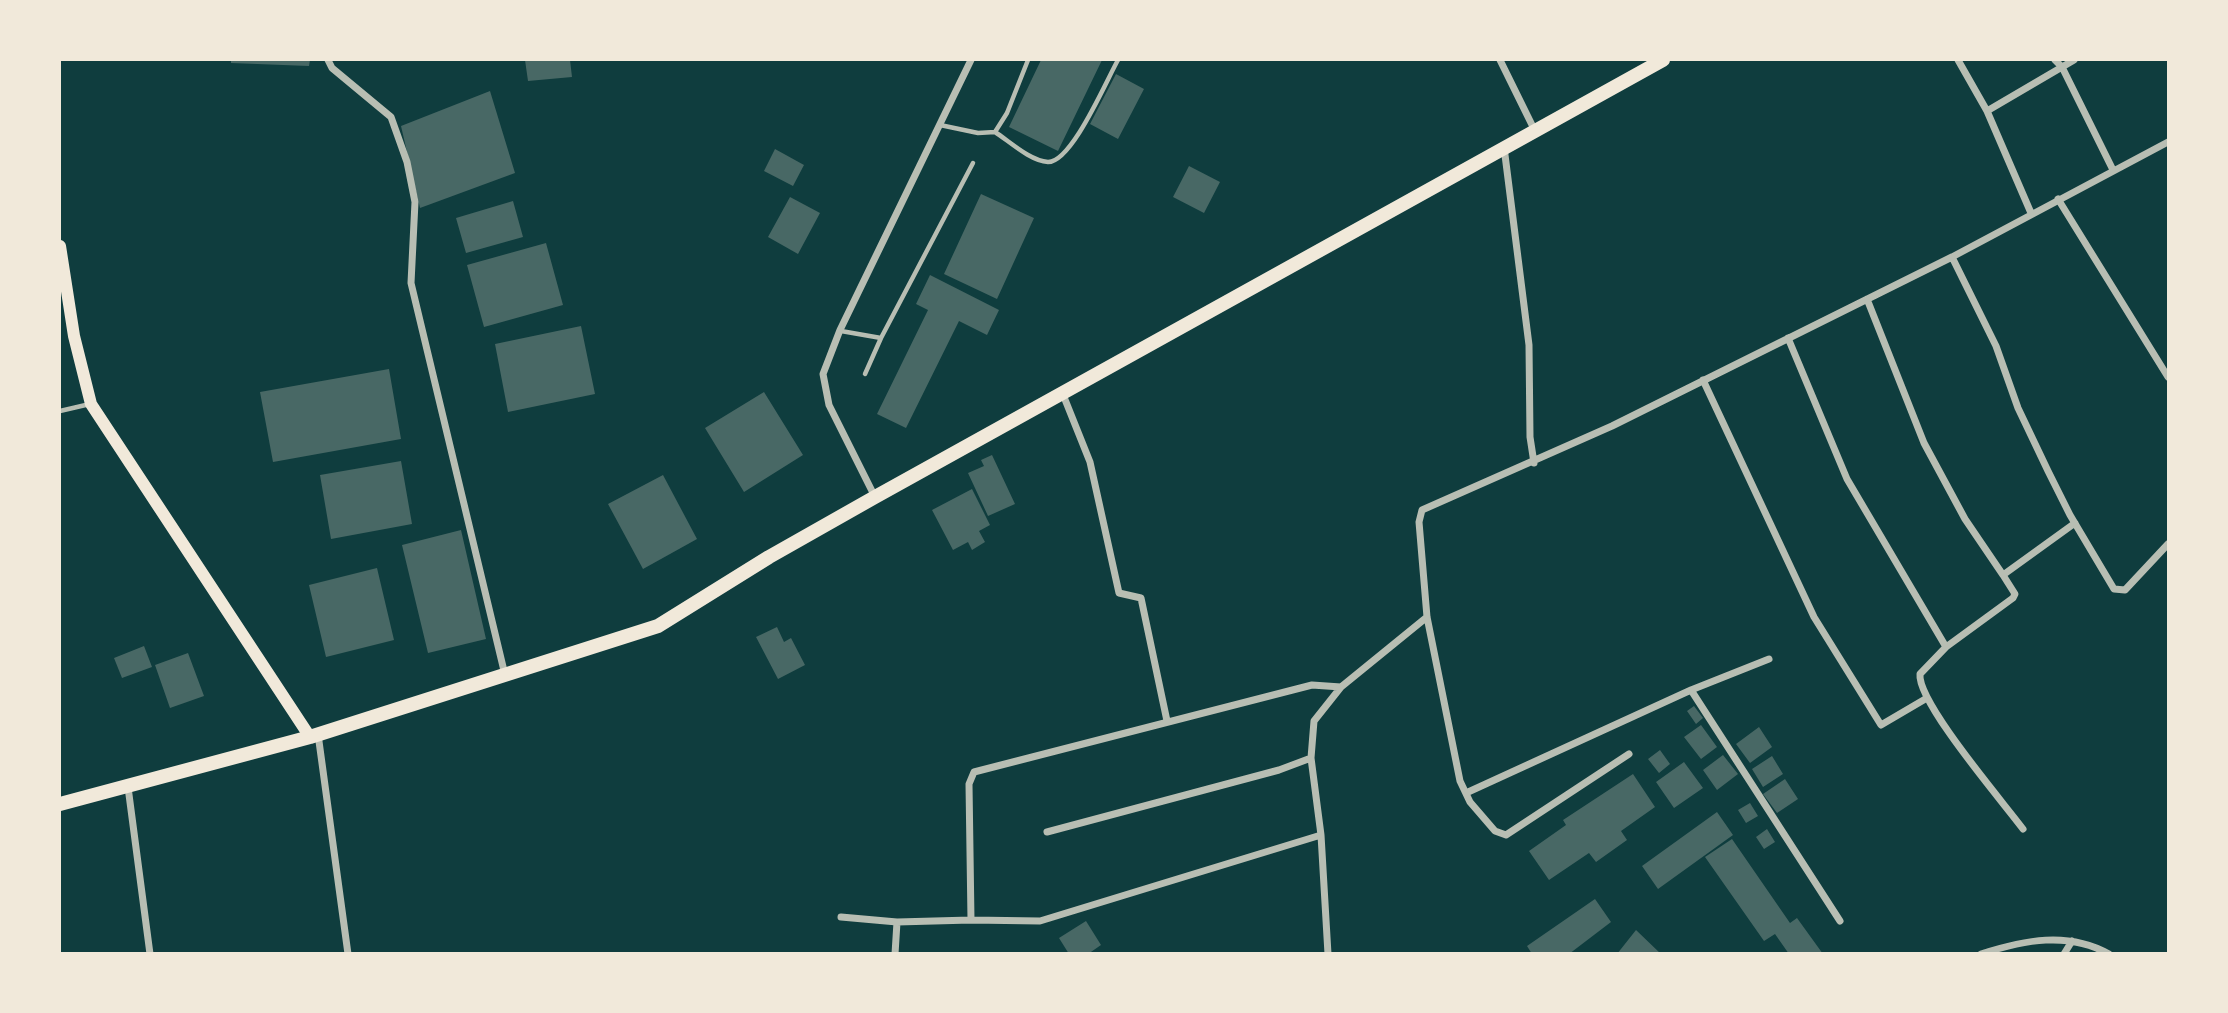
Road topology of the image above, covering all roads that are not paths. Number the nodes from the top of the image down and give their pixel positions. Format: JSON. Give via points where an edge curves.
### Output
{"nodes":[{"id":1,"x":328,"y":60,"type":"edge"},
{"id":2,"x":971,"y":60,"type":"edge"},
{"id":3,"x":1028,"y":60,"type":"edge"},
{"id":4,"x":1118,"y":60,"type":"edge"},
{"id":5,"x":1500,"y":60,"type":"edge"},
{"id":6,"x":1663,"y":60,"type":"edge"},
{"id":7,"x":1958,"y":60,"type":"edge"},
{"id":8,"x":2055,"y":60,"type":"edge"},
{"id":9,"x":2074,"y":60,"type":"edge"},
{"id":10,"x":2062,"y":66,"type":"junction"},
{"id":11,"x":1987,"y":111,"type":"junction"},
{"id":12,"x":939,"y":125,"type":"junction"},
{"id":13,"x":1534,"y":129,"type":"junction"},
{"id":14,"x":995,"y":132,"type":"junction"},
{"id":15,"x":2168,"y":142,"type":"edge"},
{"id":16,"x":1504,"y":145,"type":"junction"},
{"id":17,"x":973,"y":163,"type":"dead end"},
{"id":18,"x":2113,"y":170,"type":"junction"},
{"id":19,"x":2058,"y":199,"type":"junction"},
{"id":20,"x":2031,"y":213,"type":"junction"},
{"id":21,"x":60,"y":246,"type":"edge"},
{"id":22,"x":1952,"y":257,"type":"junction"},
{"id":23,"x":1867,"y":299,"type":"junction"},
{"id":24,"x":840,"y":331,"type":"junction"},
{"id":25,"x":881,"y":338,"type":"junction"},
{"id":26,"x":1788,"y":338,"type":"junction"},
{"id":27,"x":865,"y":374,"type":"dead end"},
{"id":28,"x":2168,"y":377,"type":"edge"},
{"id":29,"x":1703,"y":380,"type":"junction"},
{"id":30,"x":1062,"y":392,"type":"junction"},
{"id":31,"x":91,"y":404,"type":"junction"},
{"id":32,"x":60,"y":411,"type":"edge"},
{"id":33,"x":1534,"y":463,"type":"junction"},
{"id":34,"x":874,"y":497,"type":"junction"},
{"id":35,"x":2075,"y":523,"type":"junction"},
{"id":36,"x":2168,"y":544,"type":"edge"},
{"id":37,"x":2003,"y":575,"type":"junction"},
{"id":38,"x":1427,"y":617,"type":"junction"},
{"id":39,"x":1946,"y":647,"type":"junction"},
{"id":40,"x":1769,"y":659,"type":"dead end"},
{"id":41,"x":505,"y":676,"type":"junction"},
{"id":42,"x":1342,"y":687,"type":"junction"},
{"id":43,"x":1691,"y":690,"type":"junction"},
{"id":44,"x":1927,"y":698,"type":"junction"},
{"id":45,"x":1167,"y":721,"type":"junction"},
{"id":46,"x":314,"y":735,"type":"junction"},
{"id":47,"x":1629,"y":754,"type":"dead end"},
{"id":48,"x":1311,"y":758,"type":"junction"},
{"id":49,"x":128,"y":787,"type":"junction"},
{"id":50,"x":1466,"y":793,"type":"junction"},
{"id":51,"x":60,"y":804,"type":"edge"},
{"id":52,"x":2023,"y":829,"type":"dead end"},
{"id":53,"x":1046,"y":832,"type":"dead end"},
{"id":54,"x":1321,"y":835,"type":"junction"},
{"id":55,"x":841,"y":917,"type":"dead end"},
{"id":56,"x":971,"y":920,"type":"junction"},
{"id":57,"x":1840,"y":921,"type":"dead end"},
{"id":58,"x":897,"y":922,"type":"junction"},
{"id":59,"x":2072,"y":941,"type":"junction"},
{"id":60,"x":150,"y":954,"type":"edge"},
{"id":61,"x":348,"y":954,"type":"edge"},
{"id":62,"x":895,"y":954,"type":"edge"},
{"id":63,"x":1328,"y":954,"type":"edge"},
{"id":64,"x":1981,"y":954,"type":"edge"},
{"id":65,"x":2064,"y":954,"type":"edge"},
{"id":66,"x":2109,"y":954,"type":"edge"}],
"edges":[{"from":1,"to":41,"type":"street","via":[[391,117],[407,162],[415,202],[411,283]]},
{"from":2,"to":12,"type":"street"},
{"from":3,"to":14,"type":"lane"},
{"from":4,"to":14,"type":"lane","via":[[1078,133],[1058,159],[1037,159]]},
{"from":5,"to":13,"type":"street"},
{"from":6,"to":13,"type":"highway"},
{"from":7,"to":11,"type":"street"},
{"from":8,"to":10,"type":"street"},
{"from":9,"to":10,"type":"street"},
{"from":10,"to":11,"type":"street"},
{"from":10,"to":18,"type":"street"},
{"from":11,"to":20,"type":"street"},
{"from":12,"to":14,"type":"lane"},
{"from":12,"to":24,"type":"street"},
{"from":13,"to":16,"type":"highway"},
{"from":15,"to":18,"type":"street"},
{"from":16,"to":30,"type":"highway"},
{"from":16,"to":33,"type":"street","via":[[1529,345]]},
{"from":17,"to":25,"type":"lane"},
{"from":18,"to":19,"type":"street"},
{"from":19,"to":20,"type":"street"},
{"from":19,"to":28,"type":"street"},
{"from":20,"to":22,"type":"street"},
{"from":21,"to":31,"type":"main road","via":[[74,336]]},
{"from":22,"to":23,"type":"street"},
{"from":22,"to":35,"type":"street"},
{"from":23,"to":26,"type":"street"},
{"from":23,"to":37,"type":"street","via":[[1924,443],[1965,519]]},
{"from":24,"to":25,"type":"lane"},
{"from":24,"to":34,"type":"street","via":[[823,374],[830,405]]},
{"from":25,"to":27,"type":"lane"},
{"from":26,"to":29,"type":"street"},
{"from":26,"to":39,"type":"street","via":[[1847,479]]},
{"from":29,"to":33,"type":"street"},
{"from":29,"to":44,"type":"street","via":[[1814,617],[1881,726]]},
{"from":30,"to":34,"type":"highway"},
{"from":30,"to":45,"type":"street","via":[[1090,462],[1119,593],[1141,598]]},
{"from":31,"to":32,"type":"lane"},
{"from":31,"to":46,"type":"main road"},
{"from":33,"to":38,"type":"street","via":[[1422,510],[1419,522]]},
{"from":34,"to":41,"type":"highway","via":[[658,626]]},
{"from":35,"to":36,"type":"street","via":[[2120,591]]},
{"from":35,"to":37,"type":"street"},
{"from":37,"to":39,"type":"street","via":[[2014,598]]},
{"from":38,"to":42,"type":"street"},
{"from":38,"to":50,"type":"street","via":[[1453,752]]},
{"from":39,"to":44,"type":"street","via":[[1920,674]]},
{"from":40,"to":43,"type":"street"},
{"from":41,"to":46,"type":"highway"},
{"from":42,"to":45,"type":"street","via":[[1312,685]]},
{"from":42,"to":48,"type":"street","via":[[1314,721]]},
{"from":43,"to":50,"type":"street"},
{"from":43,"to":57,"type":"street"},
{"from":44,"to":52,"type":"street"},
{"from":45,"to":56,"type":"street","via":[[974,772],[969,784]]},
{"from":46,"to":49,"type":"highway"},
{"from":46,"to":61,"type":"street"},
{"from":47,"to":50,"type":"street","via":[[1504,835],[1495,831]]},
{"from":48,"to":53,"type":"street"},
{"from":48,"to":54,"type":"street"},
{"from":49,"to":51,"type":"highway"},
{"from":49,"to":60,"type":"street"},
{"from":54,"to":56,"type":"street","via":[[1041,922]]},
{"from":54,"to":63,"type":"street"},
{"from":55,"to":58,"type":"street"},
{"from":56,"to":58,"type":"street"},
{"from":58,"to":62,"type":"street"},
{"from":59,"to":64,"type":"street","via":[[2038,939]]},
{"from":59,"to":65,"type":"street"},
{"from":59,"to":66,"type":"street"}]}
